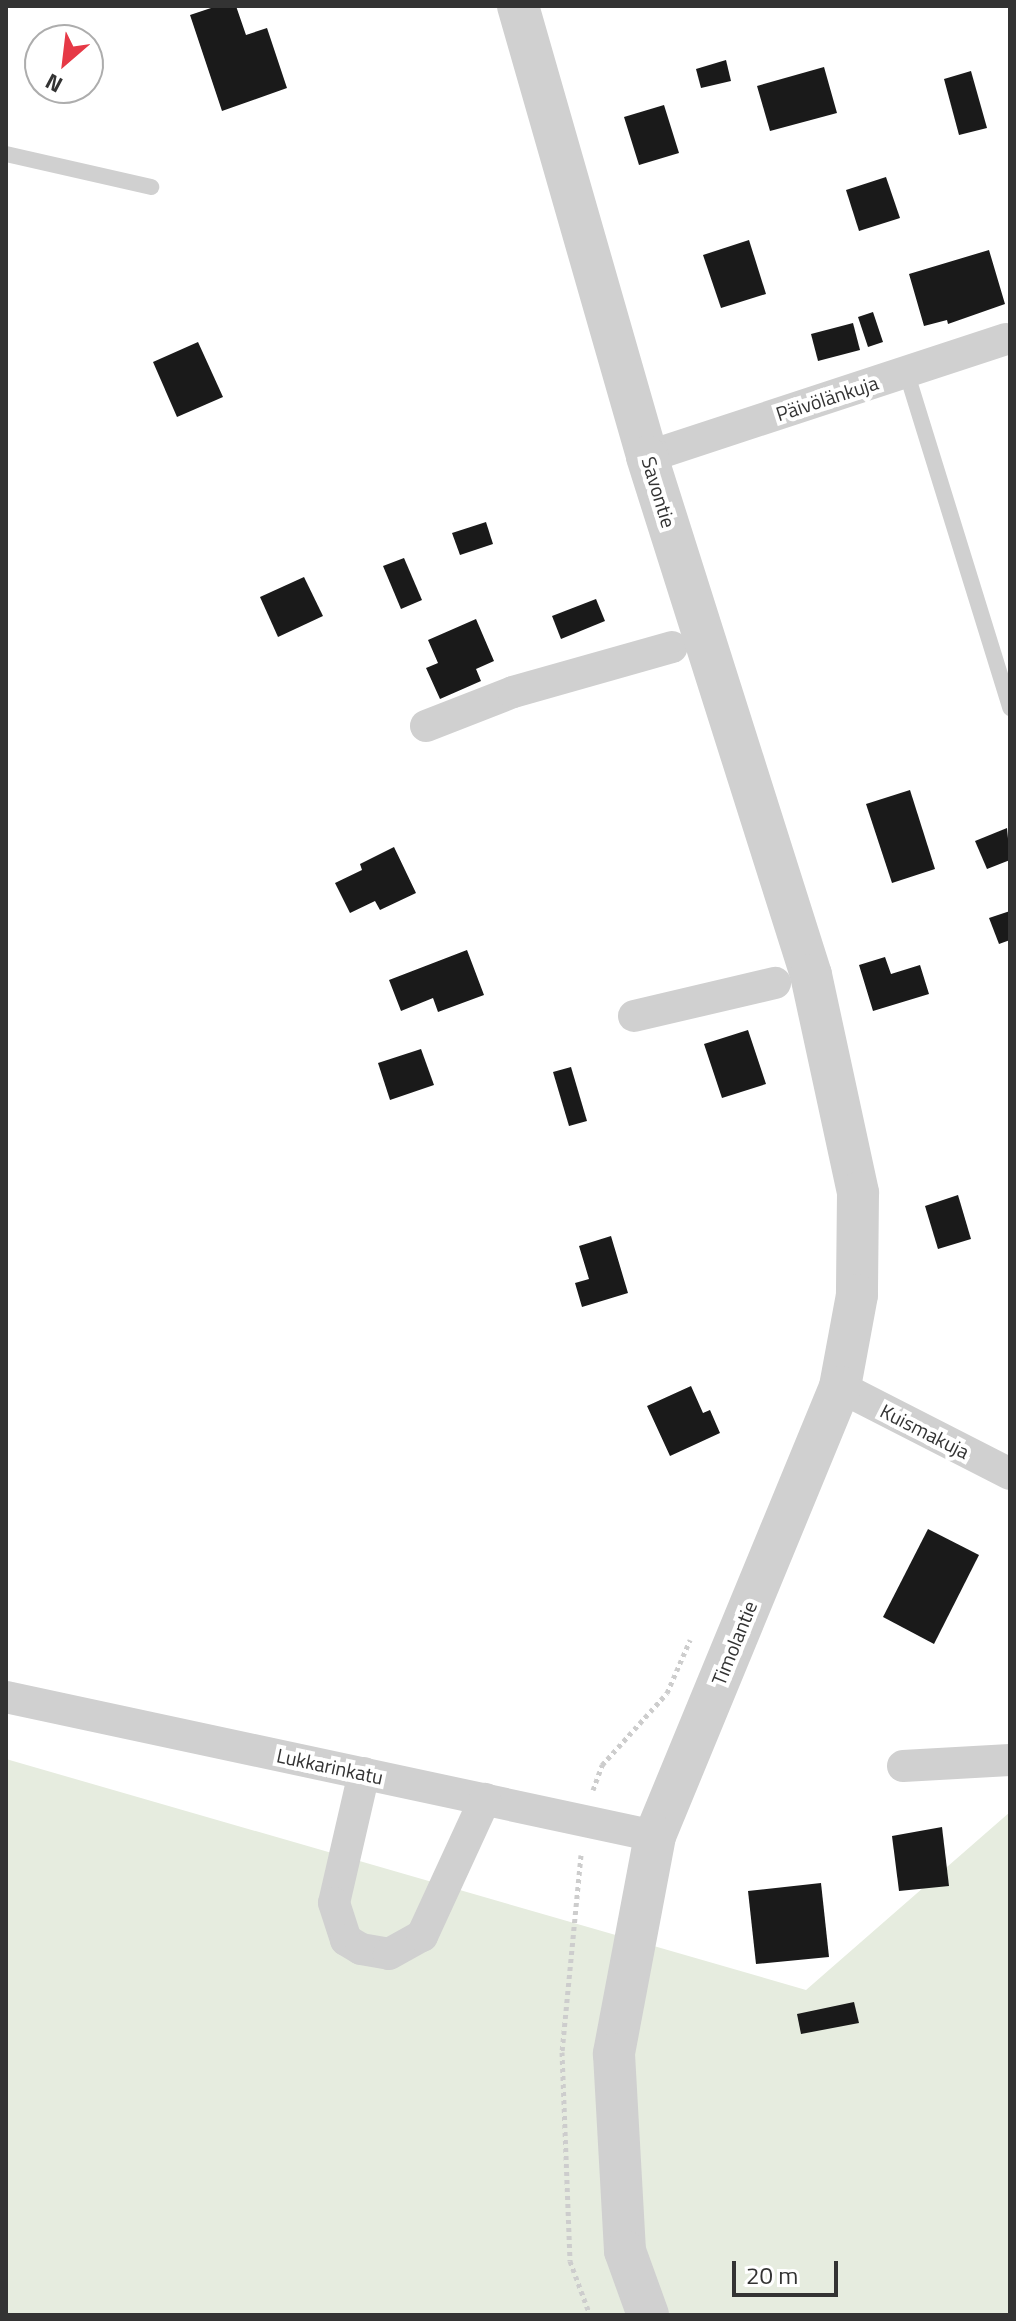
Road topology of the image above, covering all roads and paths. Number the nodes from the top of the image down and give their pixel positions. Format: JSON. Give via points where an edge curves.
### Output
{"nodes":[{"id":1,"x":518,"y":6,"type":"edge"},
{"id":2,"x":6,"y":154,"type":"edge"},
{"id":3,"x":151,"y":187,"type":"dead end"},
{"id":4,"x":1006,"y":339,"type":"dead end"},
{"id":5,"x":906,"y":371,"type":"junction"},
{"id":6,"x":647,"y":457,"type":"junction"},
{"id":7,"x":672,"y":647,"type":"dead end"},
{"id":8,"x":1010,"y":708,"type":"edge"},
{"id":9,"x":426,"y":726,"type":"dead end"},
{"id":10,"x":793,"y":979,"type":"junction"},
{"id":11,"x":634,"y":1016,"type":"dead end"},
{"id":12,"x":840,"y":1387,"type":"junction"},
{"id":13,"x":1010,"y":1474,"type":"edge"},
{"id":14,"x":691,"y":1638,"type":"dead end"},
{"id":15,"x":6,"y":1697,"type":"edge"},
{"id":16,"x":1010,"y":1760,"type":"edge"},
{"id":17,"x":903,"y":1766,"type":"dead end"},
{"id":18,"x":364,"y":1773,"type":"junction"},
{"id":19,"x":485,"y":1799,"type":"junction"},
{"id":20,"x":584,"y":1820,"type":"junction"},
{"id":21,"x":655,"y":1836,"type":"junction"},
{"id":22,"x":590,"y":2315,"type":"edge"},
{"id":23,"x":648,"y":2315,"type":"edge"}],
"edges":[{"from":1,"to":6,"type":"street","name":"Savontie"},
{"from":2,"to":3,"type":"lane"},
{"from":4,"to":5,"type":"street","name":"Päivölänkuja"},
{"from":5,"to":6,"type":"street","name":"Päivölänkuja"},
{"from":5,"to":8,"type":"lane"},
{"from":6,"to":10,"type":"street","name":"Savontie"},
{"from":7,"to":9,"type":"street","via":[[513,692]]},
{"from":10,"to":11,"type":"street"},
{"from":10,"to":12,"type":"street","name":"Timolantie","via":[[858,1193],[857,1295]]},
{"from":12,"to":13,"type":"street","name":"Kuismakuja"},
{"from":12,"to":21,"type":"street","name":"Timolantie"},
{"from":14,"to":20,"type":"path","via":[[667,1693],[602,1765]]},
{"from":15,"to":18,"type":"street","name":"Lukkarinkatu"},
{"from":16,"to":17,"type":"street"},
{"from":18,"to":19,"type":"street","name":"Lukkarinkatu"},
{"from":18,"to":19,"type":"street","via":[[334,1903],[346,1940],[361,1949],[389,1954],[422,1936]]},
{"from":19,"to":20,"type":"street","name":"Lukkarinkatu"},
{"from":20,"to":21,"type":"street","name":"Lukkarinkatu"},
{"from":20,"to":22,"type":"path","via":[[562,2052],[570,2261]]},
{"from":21,"to":23,"type":"street","name":"Timolantie","via":[[614,2054],[625,2251]]}]}
